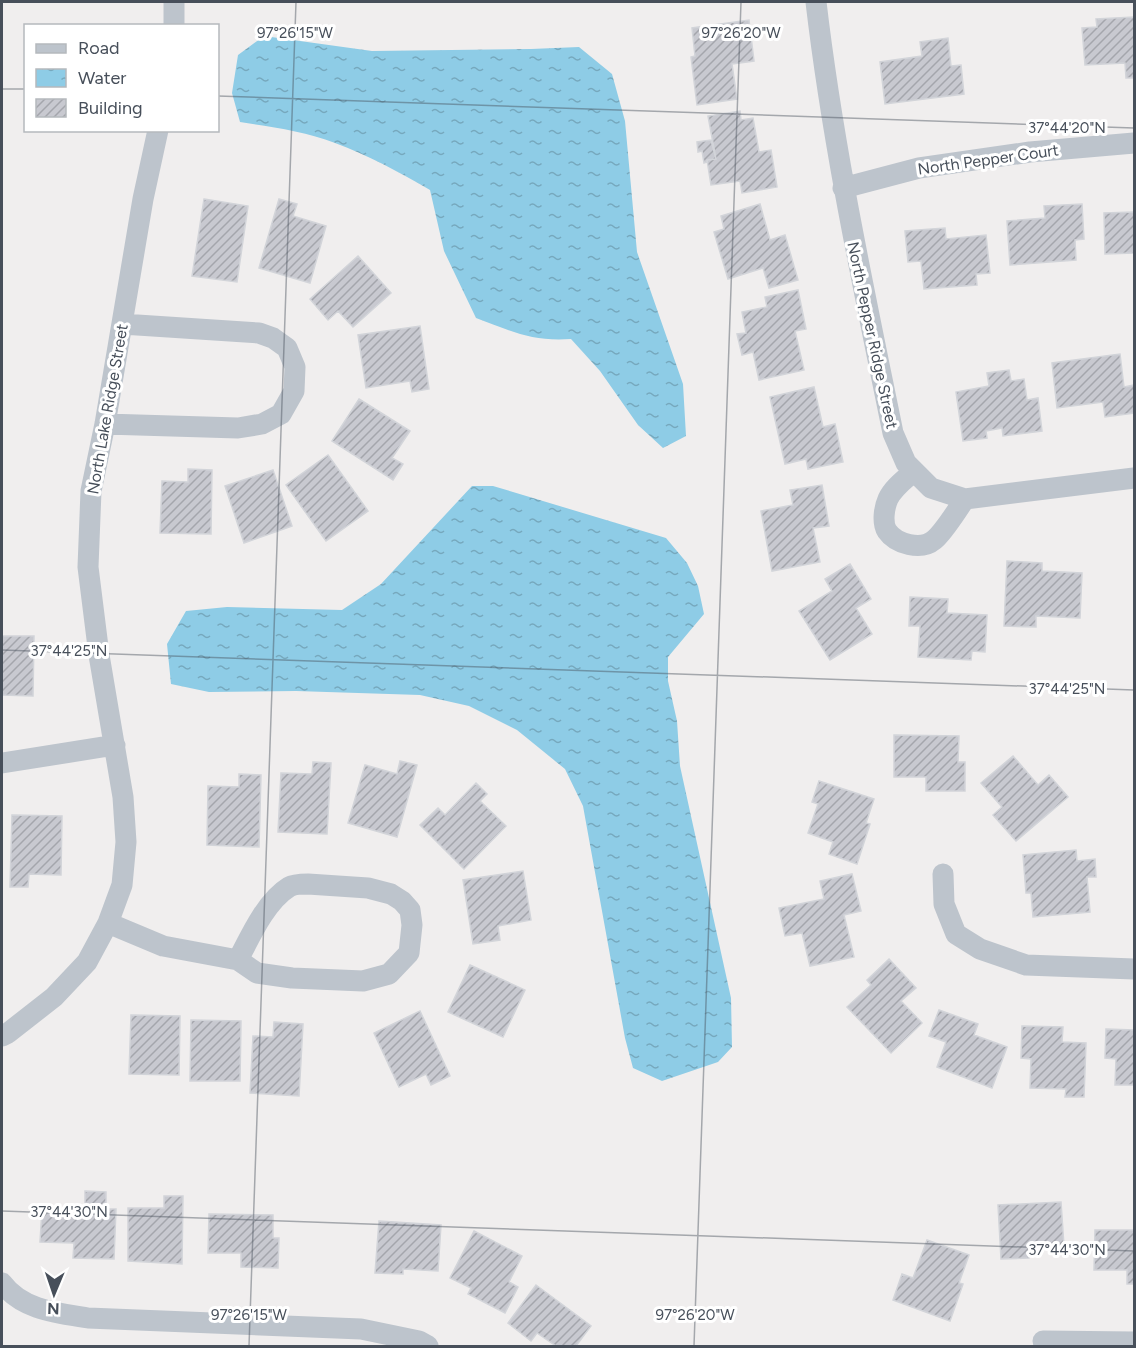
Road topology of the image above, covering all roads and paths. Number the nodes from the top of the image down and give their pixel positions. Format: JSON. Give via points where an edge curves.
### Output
{"nodes":[{"id":1,"x":174,"y":2,"type":"edge"},
{"id":2,"x":816,"y":2,"type":"edge"},
{"id":3,"x":174,"y":24,"type":"edge"},
{"id":4,"x":158,"y":132,"type":"edge"},
{"id":5,"x":1134,"y":142,"type":"edge"},
{"id":6,"x":843,"y":188,"type":"junction"},
{"id":7,"x":122,"y":324,"type":"junction"},
{"id":8,"x":105,"y":424,"type":"junction"},
{"id":9,"x":913,"y":472,"type":"junction"},
{"id":10,"x":1134,"y":478,"type":"edge"},
{"id":11,"x":965,"y":499,"type":"junction"},
{"id":12,"x":115,"y":744,"type":"junction"},
{"id":13,"x":2,"y":763,"type":"edge"},
{"id":14,"x":943,"y":874,"type":"dead end"},
{"id":15,"x":108,"y":922,"type":"junction"},
{"id":16,"x":238,"y":960,"type":"junction"},
{"id":17,"x":1134,"y":969,"type":"edge"},
{"id":18,"x":2,"y":1036,"type":"edge"},
{"id":19,"x":3,"y":1289,"type":"edge"},
{"id":20,"x":1043,"y":1341,"type":"dead end"},
{"id":21,"x":1134,"y":1342,"type":"edge"},
{"id":22,"x":428,"y":1347,"type":"edge"}],
"edges":[{"from":1,"to":3,"type":"street"},
{"from":2,"to":6,"type":"street","name":"North Pepper Ridge Street"},
{"from":4,"to":7,"type":"street","name":"North Lake Ridge Street"},
{"from":5,"to":6,"type":"street","name":"North Pepper Court","via":[[919,168]]},
{"from":6,"to":9,"type":"street","name":"North Pepper Ridge Street","via":[[892,433]]},
{"from":7,"to":8,"type":"street","name":"North Lake Ridge Street"},
{"from":7,"to":8,"type":"street","via":[[259,333],[273,338],[287,348],[295,367],[294,392],[281,414],[262,424],[238,428]]},
{"from":8,"to":12,"type":"street","name":"North Lake Ridge Street","via":[[91,491],[88,567]]},
{"from":9,"to":11,"type":"street","name":"North Pepper Ridge Street","via":[[931,488]]},
{"from":9,"to":11,"type":"street","via":[[892,491],[884,515],[886,529],[909,545],[933,541]]},
{"from":10,"to":11,"type":"street","name":"North Pepper Ridge Street"},
{"from":12,"to":13,"type":"street"},
{"from":12,"to":15,"type":"street","name":"North Lake Ridge Street","via":[[126,842],[122,885]]},
{"from":14,"to":17,"type":"street","via":[[944,904],[956,934],[980,949],[1026,965]]},
{"from":15,"to":16,"type":"street","via":[[163,946]]},
{"from":15,"to":18,"type":"street","name":"North Lake Ridge Street","via":[[87,962],[54,997]]},
{"from":16,"to":16,"type":"street","via":[[258,973],[292,978],[363,981],[389,974],[409,953],[410,910],[391,894],[368,888],[291,886],[276,898]]},
{"from":19,"to":22,"type":"street","via":[[26,1304],[52,1313],[88,1318],[361,1329],[418,1341]]},
{"from":20,"to":21,"type":"street"}]}
